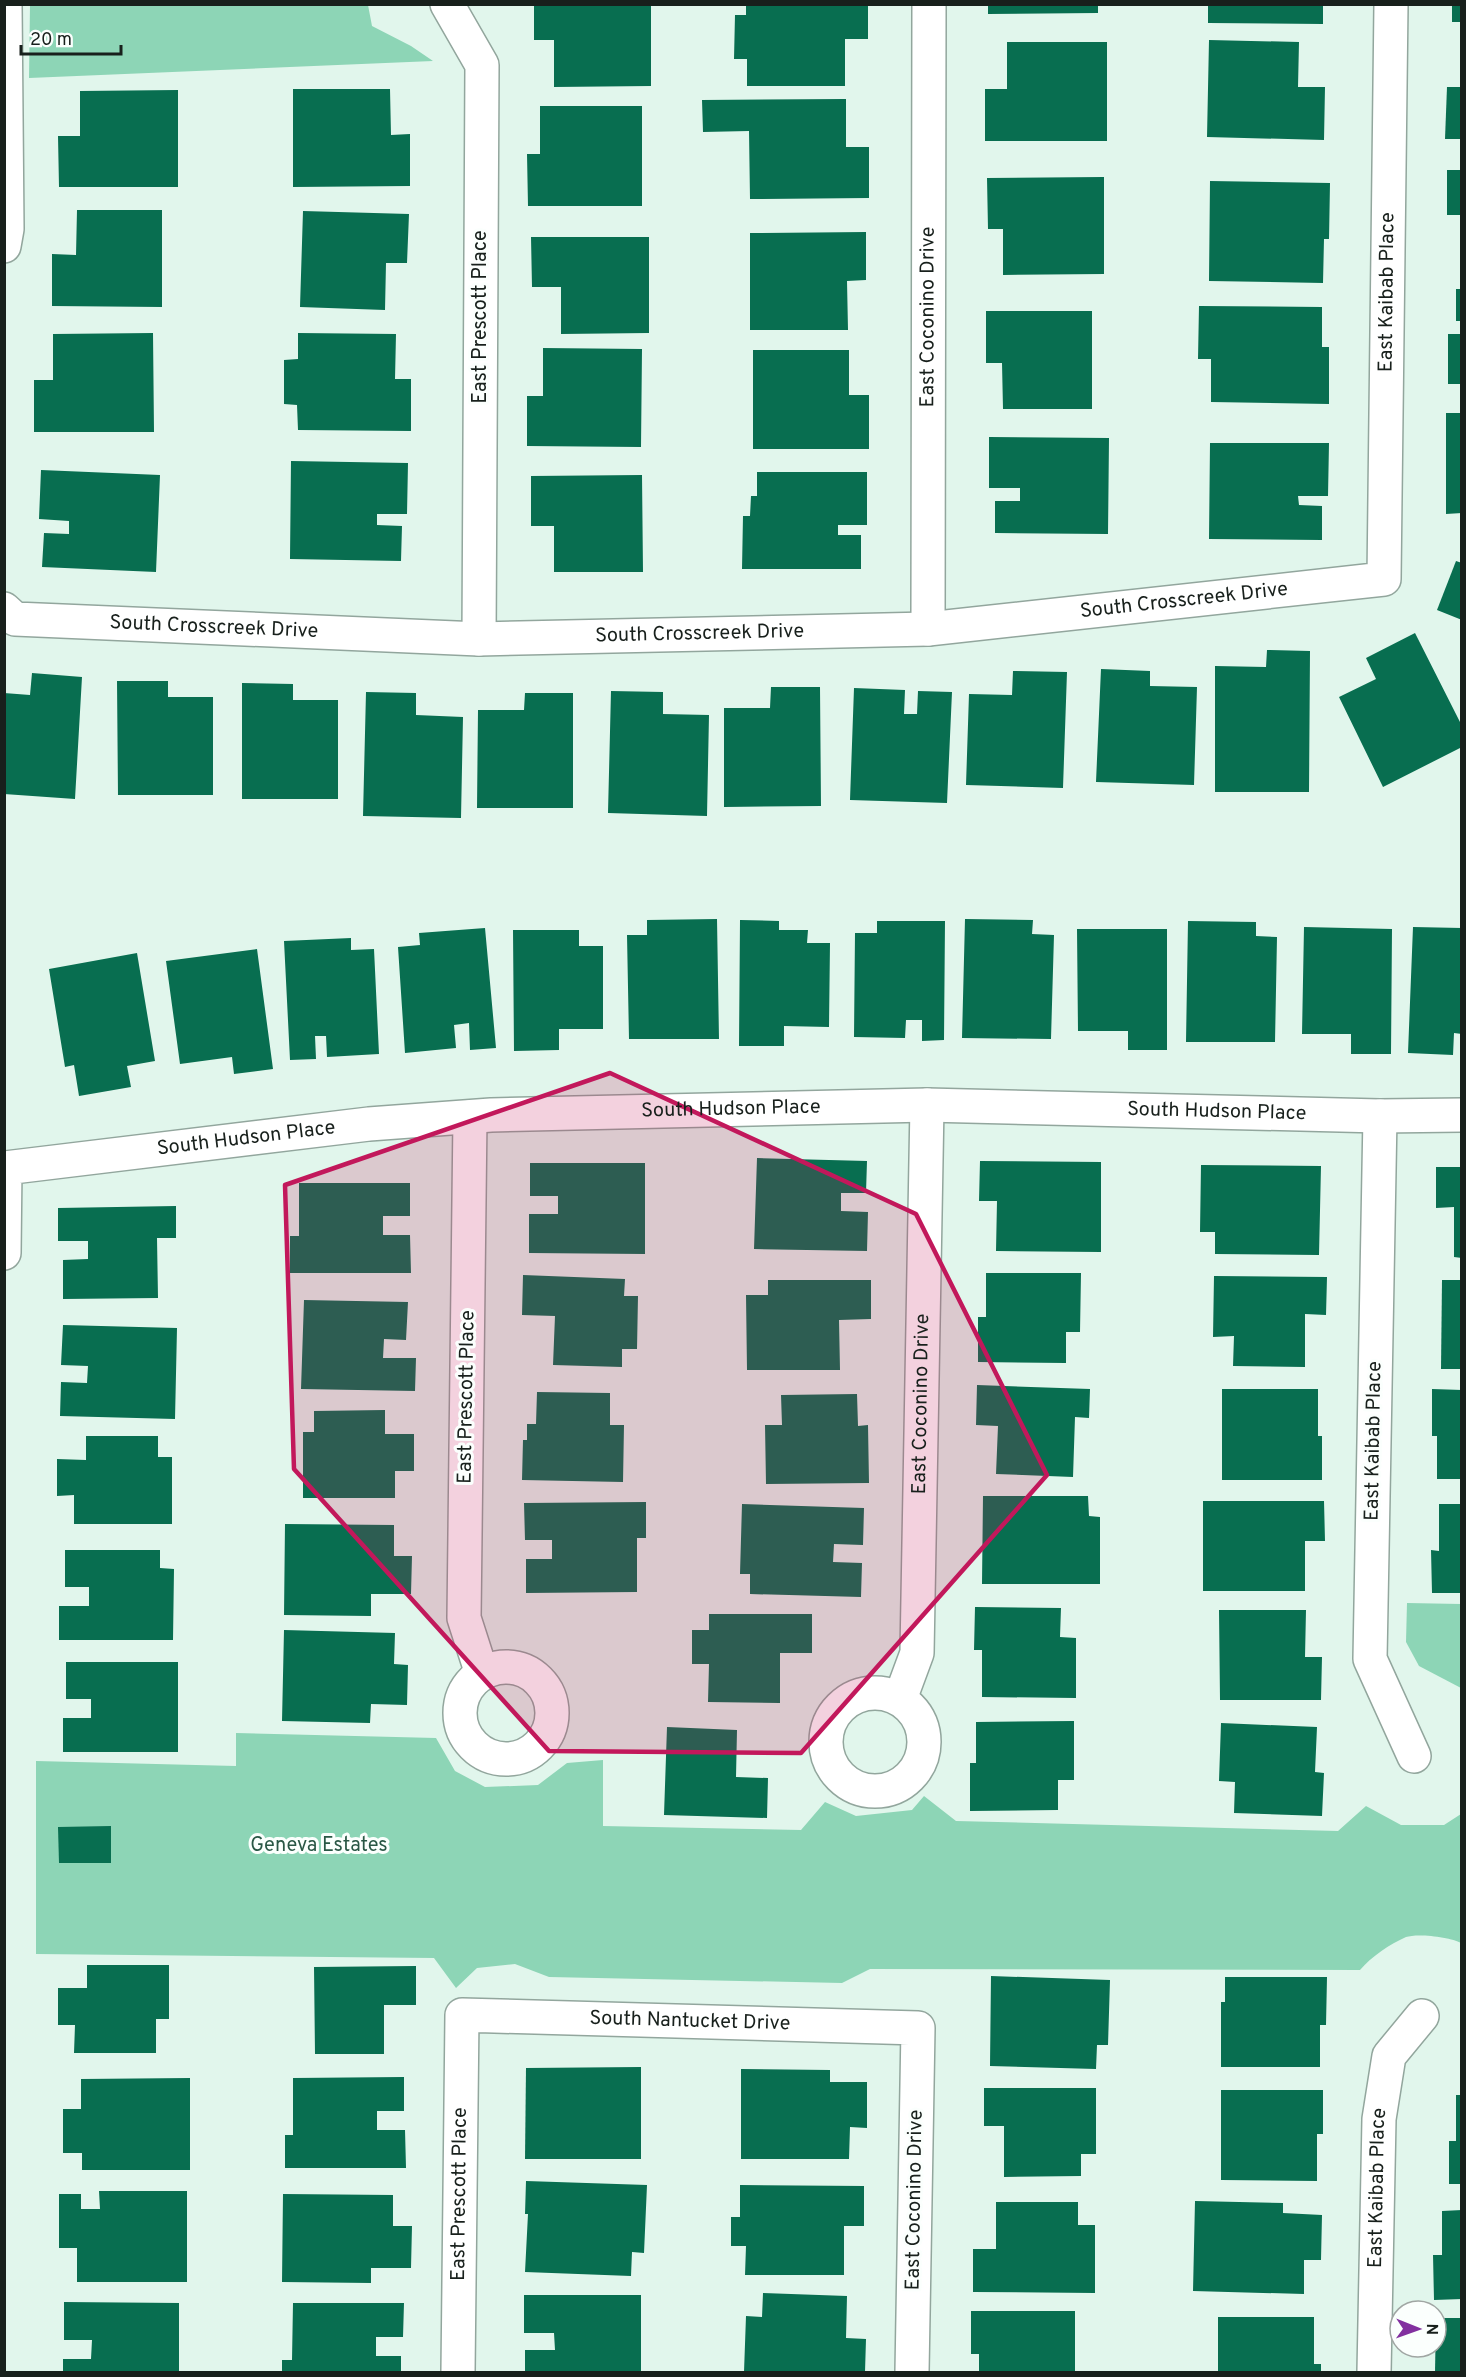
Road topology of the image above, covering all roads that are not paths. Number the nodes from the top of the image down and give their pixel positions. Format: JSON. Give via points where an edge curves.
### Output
{"nodes":[{"id":1,"x":5,"y":4,"type":"edge"},
{"id":2,"x":447,"y":4,"type":"edge"},
{"id":3,"x":929,"y":4,"type":"edge"},
{"id":4,"x":1391,"y":4,"type":"edge"},
{"id":5,"x":4,"y":246,"type":"edge"},
{"id":6,"x":1384,"y":579,"type":"joint"},
{"id":7,"x":10,"y":614,"type":"edge"},
{"id":8,"x":928,"y":629,"type":"junction"},
{"id":9,"x":479,"y":639,"type":"junction"},
{"id":10,"x":927,"y":1105,"type":"junction"},
{"id":11,"x":1461,"y":1115,"type":"edge"},
{"id":12,"x":1380,"y":1116,"type":"junction"},
{"id":13,"x":470,"y":1117,"type":"junction"},
{"id":14,"x":5,"y":1168,"type":"edge"},
{"id":15,"x":4,"y":1253,"type":"edge"},
{"id":16,"x":482,"y":1674,"type":"dead end"},
{"id":17,"x":900,"y":1699,"type":"dead end"},
{"id":18,"x":1414,"y":1756,"type":"dead end"},
{"id":19,"x":462,"y":2015,"type":"joint"},
{"id":20,"x":1422,"y":2016,"type":"dead end"},
{"id":21,"x":918,"y":2028,"type":"joint"},
{"id":22,"x":458,"y":2373,"type":"edge"},
{"id":23,"x":912,"y":2373,"type":"edge"},
{"id":24,"x":1374,"y":2373,"type":"edge"}],
"edges":[{"from":1,"to":5,"type":"street"},
{"from":2,"to":9,"type":"street","name":"East Prescott Place","via":[[482,65]]},
{"from":3,"to":8,"type":"street","name":"East Coconino Drive"},
{"from":4,"to":6,"type":"street","name":"East Kaibab Place"},
{"from":6,"to":8,"type":"street","name":"South Crosscreek Drive"},
{"from":7,"to":9,"type":"street","name":"South Crosscreek Drive"},
{"from":8,"to":9,"type":"street","name":"South Crosscreek Drive"},
{"from":10,"to":12,"type":"street","name":"South Hudson Place"},
{"from":10,"to":13,"type":"street","name":"South Hudson Place"},
{"from":10,"to":17,"type":"street","name":"East Coconino Drive","via":[[917,1653]]},
{"from":11,"to":12,"type":"street","name":"South Hudson Place"},
{"from":12,"to":18,"type":"street","name":"East Kaibab Place","via":[[1370,1659]]},
{"from":13,"to":14,"type":"street","name":"South Hudson Place","via":[[369,1124]]},
{"from":13,"to":16,"type":"street","name":"East Prescott Place","via":[[464,1618]]},
{"from":14,"to":15,"type":"street"},
{"from":19,"to":21,"type":"street","name":"South Nantucket Drive"},
{"from":19,"to":22,"type":"street","name":"East Prescott Place"},
{"from":20,"to":24,"type":"street","name":"East Kaibab Place","via":[[1389,2056],[1379,2119]]},
{"from":21,"to":23,"type":"street","name":"East Coconino Drive"}]}
